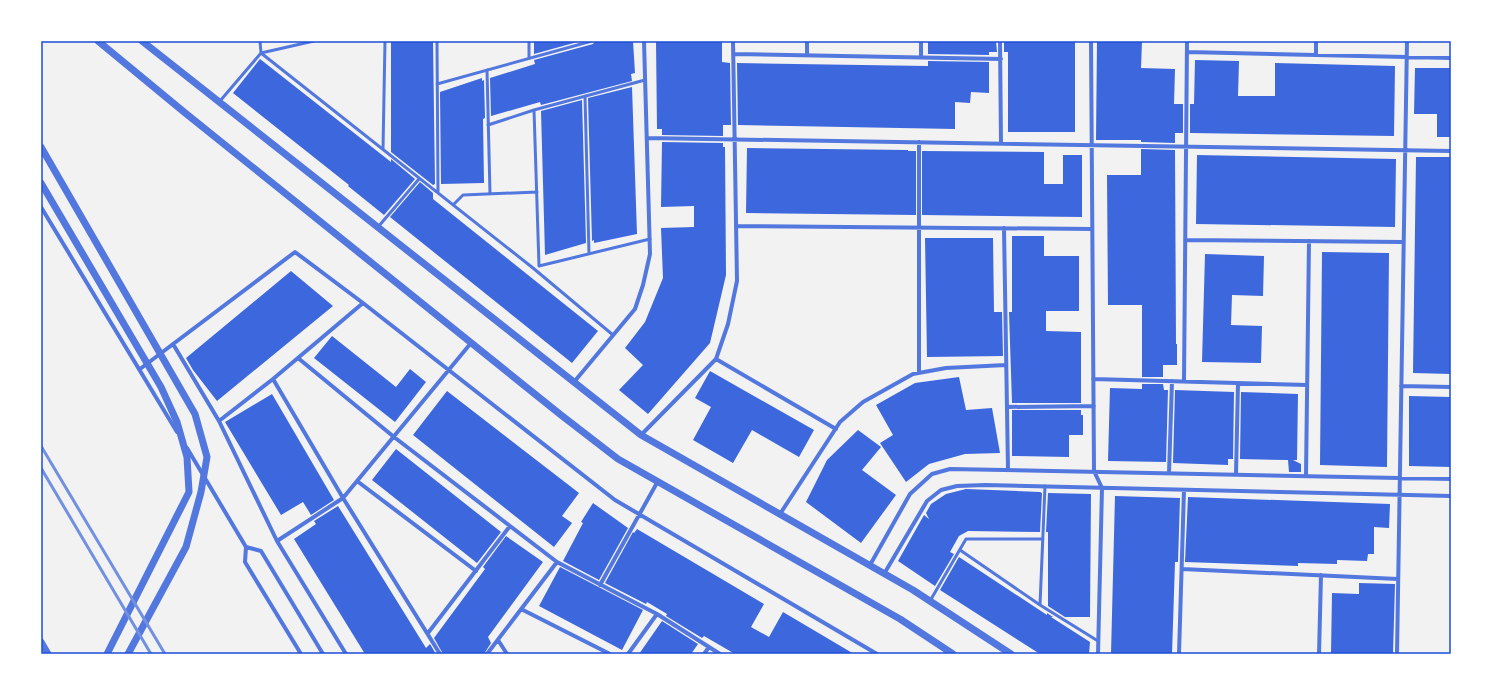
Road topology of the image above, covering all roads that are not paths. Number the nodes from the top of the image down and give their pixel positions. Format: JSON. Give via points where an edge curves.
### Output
{"nodes":[{"id":1,"x":98,"y":41,"type":"edge"},
{"id":2,"x":142,"y":41,"type":"edge"},
{"id":3,"x":260,"y":41,"type":"edge"},
{"id":4,"x":314,"y":41,"type":"edge"},
{"id":5,"x":385,"y":41,"type":"edge"},
{"id":6,"x":437,"y":41,"type":"edge"},
{"id":7,"x":528,"y":41,"type":"edge"},
{"id":8,"x":592,"y":41,"type":"edge"},
{"id":9,"x":644,"y":41,"type":"edge"},
{"id":10,"x":733,"y":41,"type":"edge"},
{"id":11,"x":807,"y":41,"type":"edge"},
{"id":12,"x":921,"y":41,"type":"edge"},
{"id":13,"x":1000,"y":41,"type":"edge"},
{"id":14,"x":1091,"y":41,"type":"edge"},
{"id":15,"x":1187,"y":41,"type":"edge"},
{"id":16,"x":1316,"y":41,"type":"edge"},
{"id":17,"x":1407,"y":41,"type":"edge"},
{"id":18,"x":578,"y":43,"type":"edge"},
{"id":19,"x":1187,"y":52,"type":"junction"},
{"id":20,"x":261,"y":53,"type":"junction"},
{"id":21,"x":733,"y":54,"type":"junction"},
{"id":22,"x":807,"y":55,"type":"junction"},
{"id":23,"x":1316,"y":55,"type":"junction"},
{"id":24,"x":921,"y":57,"type":"junction"},
{"id":25,"x":529,"y":58,"type":"junction"},
{"id":26,"x":1406,"y":58,"type":"junction"},
{"id":27,"x":1451,"y":58,"type":"edge"},
{"id":28,"x":1001,"y":59,"type":"junction"},
{"id":29,"x":487,"y":70,"type":"junction"},
{"id":30,"x":645,"y":80,"type":"junction"},
{"id":31,"x":437,"y":84,"type":"junction"},
{"id":32,"x":585,"y":96,"type":"junction"},
{"id":33,"x":220,"y":101,"type":"junction"},
{"id":34,"x":534,"y":110,"type":"junction"},
{"id":35,"x":488,"y":125,"type":"junction"},
{"id":36,"x":647,"y":138,"type":"junction"},
{"id":37,"x":735,"y":139,"type":"junction"},
{"id":38,"x":919,"y":142,"type":"junction"},
{"id":39,"x":1001,"y":144,"type":"junction"},
{"id":40,"x":1092,"y":146,"type":"junction"},
{"id":41,"x":41,"y":147,"type":"edge"},
{"id":42,"x":1186,"y":147,"type":"junction"},
{"id":43,"x":382,"y":150,"type":"junction"},
{"id":44,"x":1405,"y":150,"type":"junction"},
{"id":45,"x":1451,"y":151,"type":"edge"},
{"id":46,"x":419,"y":179,"type":"junction"},
{"id":47,"x":41,"y":183,"type":"edge"},
{"id":48,"x":537,"y":192,"type":"junction"},
{"id":49,"x":438,"y":193,"type":"junction"},
{"id":50,"x":490,"y":194,"type":"junction"},
{"id":51,"x":453,"y":205,"type":"junction"},
{"id":52,"x":41,"y":207,"type":"edge"},
{"id":53,"x":736,"y":226,"type":"junction"},
{"id":54,"x":378,"y":227,"type":"junction"},
{"id":55,"x":919,"y":228,"type":"junction"},
{"id":56,"x":1004,"y":228,"type":"junction"},
{"id":57,"x":1092,"y":229,"type":"junction"},
{"id":58,"x":650,"y":239,"type":"junction"},
{"id":59,"x":1185,"y":240,"type":"junction"},
{"id":60,"x":1309,"y":241,"type":"junction"},
{"id":61,"x":1403,"y":242,"type":"junction"},
{"id":62,"x":589,"y":254,"type":"junction"},
{"id":63,"x":539,"y":266,"type":"junction"},
{"id":64,"x":533,"y":268,"type":"junction"},
{"id":65,"x":363,"y":303,"type":"junction"},
{"id":66,"x":613,"y":335,"type":"junction"},
{"id":67,"x":471,"y":343,"type":"junction"},
{"id":68,"x":173,"y":344,"type":"junction"},
{"id":69,"x":298,"y":358,"type":"junction"},
{"id":70,"x":716,"y":359,"type":"junction"},
{"id":71,"x":1006,"y":365,"type":"junction"},
{"id":72,"x":140,"y":369,"type":"junction"},
{"id":73,"x":449,"y":371,"type":"junction"},
{"id":74,"x":919,"y":373,"type":"junction"},
{"id":75,"x":274,"y":379,"type":"junction"},
{"id":76,"x":1093,"y":379,"type":"junction"},
{"id":77,"x":1172,"y":381,"type":"junction"},
{"id":78,"x":1184,"y":381,"type":"junction"},
{"id":79,"x":574,"y":382,"type":"junction"},
{"id":80,"x":1238,"y":383,"type":"junction"},
{"id":81,"x":1307,"y":385,"type":"junction"},
{"id":82,"x":1401,"y":386,"type":"junction"},
{"id":83,"x":1451,"y":387,"type":"edge"},
{"id":84,"x":1094,"y":406,"type":"junction"},
{"id":85,"x":1007,"y":407,"type":"junction"},
{"id":86,"x":219,"y":421,"type":"junction"},
{"id":87,"x":836,"y":429,"type":"junction"},
{"id":88,"x":641,"y":435,"type":"junction"},
{"id":89,"x":394,"y":437,"type":"junction"},
{"id":90,"x":1008,"y":469,"type":"junction"},
{"id":91,"x":1094,"y":471,"type":"junction"},
{"id":92,"x":1169,"y":473,"type":"junction"},
{"id":93,"x":1236,"y":474,"type":"junction"},
{"id":94,"x":1306,"y":476,"type":"junction"},
{"id":95,"x":1400,"y":478,"type":"junction"},
{"id":96,"x":1451,"y":478,"type":"edge"},
{"id":97,"x":357,"y":481,"type":"junction"},
{"id":98,"x":658,"y":481,"type":"junction"},
{"id":99,"x":1045,"y":486,"type":"junction"},
{"id":100,"x":1102,"y":488,"type":"junction"},
{"id":101,"x":1184,"y":490,"type":"junction"},
{"id":102,"x":1400,"y":496,"type":"junction"},
{"id":103,"x":1451,"y":496,"type":"edge"},
{"id":104,"x":343,"y":498,"type":"junction"},
{"id":105,"x":639,"y":514,"type":"junction"},
{"id":106,"x":780,"y":514,"type":"junction"},
{"id":107,"x":510,"y":526,"type":"junction"},
{"id":108,"x":1043,"y":539,"type":"junction"},
{"id":109,"x":277,"y":541,"type":"junction"},
{"id":110,"x":246,"y":547,"type":"junction"},
{"id":111,"x":960,"y":550,"type":"junction"},
{"id":112,"x":557,"y":562,"type":"junction"},
{"id":113,"x":870,"y":566,"type":"junction"},
{"id":114,"x":1182,"y":569,"type":"junction"},
{"id":115,"x":476,"y":571,"type":"junction"},
{"id":116,"x":884,"y":574,"type":"junction"},
{"id":117,"x":1321,"y":575,"type":"junction"},
{"id":118,"x":1398,"y":579,"type":"junction"},
{"id":119,"x":600,"y":585,"type":"junction"},
{"id":120,"x":930,"y":601,"type":"junction"},
{"id":121,"x":1040,"y":605,"type":"junction"},
{"id":122,"x":521,"y":609,"type":"junction"},
{"id":123,"x":657,"y":614,"type":"junction"},
{"id":124,"x":428,"y":633,"type":"junction"},
{"id":125,"x":498,"y":640,"type":"junction"},
{"id":126,"x":1098,"y":641,"type":"junction"},
{"id":127,"x":41,"y":642,"type":"edge"},
{"id":128,"x":709,"y":647,"type":"junction"},
{"id":129,"x":48,"y":654,"type":"edge"},
{"id":130,"x":107,"y":654,"type":"edge"},
{"id":131,"x":128,"y":654,"type":"edge"},
{"id":132,"x":301,"y":654,"type":"edge"},
{"id":133,"x":323,"y":654,"type":"edge"},
{"id":134,"x":346,"y":654,"type":"edge"},
{"id":135,"x":440,"y":654,"type":"edge"},
{"id":136,"x":487,"y":654,"type":"edge"},
{"id":137,"x":508,"y":654,"type":"edge"},
{"id":138,"x":610,"y":654,"type":"edge"},
{"id":139,"x":628,"y":654,"type":"edge"},
{"id":140,"x":704,"y":654,"type":"edge"},
{"id":141,"x":720,"y":654,"type":"edge"},
{"id":142,"x":877,"y":654,"type":"edge"},
{"id":143,"x":953,"y":654,"type":"edge"},
{"id":144,"x":1011,"y":654,"type":"edge"},
{"id":145,"x":1098,"y":654,"type":"edge"},
{"id":146,"x":1179,"y":654,"type":"edge"},
{"id":147,"x":1319,"y":654,"type":"edge"},
{"id":148,"x":1397,"y":654,"type":"edge"}],
"edges":[{"from":1,"to":67,"type":"street"},
{"from":2,"to":33,"type":"street"},
{"from":3,"to":20,"type":"lane"},
{"from":4,"to":20,"type":"lane"},
{"from":5,"to":43,"type":"lane"},
{"from":6,"to":31,"type":"lane"},
{"from":7,"to":25,"type":"lane"},
{"from":8,"to":18,"type":"lane"},
{"from":9,"to":30,"type":"street"},
{"from":10,"to":21,"type":"street"},
{"from":11,"to":22,"type":"street"},
{"from":12,"to":24,"type":"street"},
{"from":13,"to":28,"type":"street"},
{"from":14,"to":40,"type":"street"},
{"from":15,"to":19,"type":"street"},
{"from":16,"to":23,"type":"street"},
{"from":17,"to":26,"type":"street"},
{"from":18,"to":25,"type":"lane"},
{"from":19,"to":23,"type":"street"},
{"from":19,"to":42,"type":"street"},
{"from":20,"to":33,"type":"lane"},
{"from":20,"to":43,"type":"lane"},
{"from":21,"to":22,"type":"street"},
{"from":21,"to":37,"type":"street"},
{"from":22,"to":24,"type":"street"},
{"from":23,"to":26,"type":"street"},
{"from":24,"to":28,"type":"street"},
{"from":25,"to":29,"type":"lane"},
{"from":26,"to":27,"type":"street"},
{"from":26,"to":44,"type":"street"},
{"from":28,"to":39,"type":"street"},
{"from":29,"to":31,"type":"lane"},
{"from":29,"to":35,"type":"lane"},
{"from":30,"to":32,"type":"lane"},
{"from":30,"to":36,"type":"street"},
{"from":31,"to":49,"type":"lane"},
{"from":32,"to":34,"type":"lane"},
{"from":32,"to":62,"type":"lane"},
{"from":33,"to":54,"type":"street"},
{"from":34,"to":35,"type":"lane"},
{"from":34,"to":48,"type":"lane"},
{"from":35,"to":50,"type":"lane"},
{"from":36,"to":37,"type":"street"},
{"from":36,"to":58,"type":"street"},
{"from":37,"to":38,"type":"street"},
{"from":37,"to":53,"type":"street"},
{"from":38,"to":39,"type":"street"},
{"from":38,"to":55,"type":"street"},
{"from":39,"to":40,"type":"street"},
{"from":40,"to":42,"type":"street"},
{"from":40,"to":57,"type":"street"},
{"from":41,"to":131,"type":"street","via":[[195,414],[207,458],[186,547]]},
{"from":42,"to":44,"type":"street"},
{"from":42,"to":59,"type":"street"},
{"from":43,"to":46,"type":"lane"},
{"from":44,"to":45,"type":"street"},
{"from":44,"to":61,"type":"street"},
{"from":46,"to":49,"type":"lane"},
{"from":46,"to":54,"type":"lane"},
{"from":47,"to":130,"type":"street","via":[[161,387],[177,422],[186,457],[189,492]]},
{"from":48,"to":50,"type":"lane"},
{"from":48,"to":63,"type":"lane"},
{"from":49,"to":51,"type":"lane"},
{"from":50,"to":51,"type":"lane","via":[[463,195]]},
{"from":51,"to":64,"type":"lane"},
{"from":52,"to":72,"type":"street"},
{"from":53,"to":55,"type":"street"},
{"from":53,"to":70,"type":"street","via":[[737,281],[728,324]]},
{"from":54,"to":79,"type":"street"},
{"from":55,"to":56,"type":"street"},
{"from":55,"to":74,"type":"street"},
{"from":56,"to":57,"type":"street"},
{"from":56,"to":71,"type":"street"},
{"from":57,"to":76,"type":"street"},
{"from":58,"to":62,"type":"lane"},
{"from":58,"to":66,"type":"street","via":[[650,254],[635,309]]},
{"from":59,"to":60,"type":"street"},
{"from":59,"to":78,"type":"street"},
{"from":60,"to":61,"type":"street"},
{"from":60,"to":81,"type":"street"},
{"from":61,"to":82,"type":"street"},
{"from":62,"to":63,"type":"lane"},
{"from":63,"to":64,"type":"lane"},
{"from":64,"to":66,"type":"lane"},
{"from":65,"to":68,"type":"street","via":[[295,252]]},
{"from":65,"to":69,"type":"street"},
{"from":65,"to":73,"type":"street"},
{"from":66,"to":79,"type":"street"},
{"from":67,"to":73,"type":"street"},
{"from":67,"to":98,"type":"street","via":[[618,459]]},
{"from":68,"to":72,"type":"street"},
{"from":68,"to":86,"type":"street"},
{"from":69,"to":75,"type":"street"},
{"from":69,"to":89,"type":"street"},
{"from":70,"to":87,"type":"street"},
{"from":70,"to":88,"type":"street"},
{"from":71,"to":74,"type":"street","via":[[946,368]]},
{"from":71,"to":85,"type":"street"},
{"from":72,"to":110,"type":"street"},
{"from":73,"to":89,"type":"street"},
{"from":73,"to":105,"type":"street","via":[[616,500]]},
{"from":74,"to":87,"type":"street","via":[[863,402],[840,422]]},
{"from":75,"to":86,"type":"street"},
{"from":75,"to":104,"type":"street"},
{"from":76,"to":77,"type":"street"},
{"from":76,"to":84,"type":"street"},
{"from":77,"to":78,"type":"street"},
{"from":77,"to":92,"type":"street"},
{"from":78,"to":80,"type":"street"},
{"from":79,"to":88,"type":"street"},
{"from":80,"to":81,"type":"street"},
{"from":80,"to":93,"type":"street"},
{"from":81,"to":94,"type":"street"},
{"from":82,"to":83,"type":"street"},
{"from":82,"to":95,"type":"street"},
{"from":84,"to":85,"type":"street"},
{"from":84,"to":91,"type":"street"},
{"from":85,"to":90,"type":"street"},
{"from":86,"to":109,"type":"street"},
{"from":87,"to":106,"type":"street"},
{"from":88,"to":106,"type":"street"},
{"from":89,"to":97,"type":"street"},
{"from":89,"to":107,"type":"street"},
{"from":90,"to":91,"type":"street"},
{"from":90,"to":113,"type":"street","via":[[950,469],[932,474],[910,494]]},
{"from":91,"to":92,"type":"street"},
{"from":91,"to":100,"type":"street"},
{"from":92,"to":93,"type":"street"},
{"from":93,"to":94,"type":"street"},
{"from":94,"to":95,"type":"street"},
{"from":95,"to":96,"type":"street"},
{"from":95,"to":102,"type":"street"},
{"from":97,"to":104,"type":"street"},
{"from":97,"to":115,"type":"street"},
{"from":98,"to":105,"type":"street"},
{"from":98,"to":143,"type":"street","via":[[900,619]]},
{"from":99,"to":100,"type":"street"},
{"from":99,"to":108,"type":"lane"},
{"from":99,"to":116,"type":"street","via":[[957,486],[941,490],[927,501]]},
{"from":100,"to":101,"type":"street"},
{"from":100,"to":126,"type":"street"},
{"from":101,"to":102,"type":"street"},
{"from":101,"to":114,"type":"street"},
{"from":102,"to":103,"type":"street"},
{"from":102,"to":118,"type":"street"},
{"from":104,"to":109,"type":"street"},
{"from":104,"to":124,"type":"street"},
{"from":105,"to":119,"type":"street"},
{"from":105,"to":142,"type":"street"},
{"from":106,"to":113,"type":"street"},
{"from":107,"to":112,"type":"street"},
{"from":107,"to":115,"type":"street"},
{"from":108,"to":111,"type":"lane","via":[[966,539]]},
{"from":108,"to":121,"type":"lane"},
{"from":109,"to":134,"type":"street"},
{"from":110,"to":132,"type":"street","via":[[245,562]]},
{"from":110,"to":133,"type":"street","via":[[261,551]]},
{"from":111,"to":120,"type":"lane"},
{"from":111,"to":121,"type":"lane"},
{"from":112,"to":119,"type":"street"},
{"from":112,"to":122,"type":"street"},
{"from":113,"to":116,"type":"street"},
{"from":114,"to":117,"type":"street"},
{"from":114,"to":146,"type":"street"},
{"from":115,"to":124,"type":"street"},
{"from":116,"to":120,"type":"street"},
{"from":117,"to":118,"type":"street"},
{"from":117,"to":147,"type":"street"},
{"from":118,"to":148,"type":"street"},
{"from":119,"to":123,"type":"street"},
{"from":120,"to":144,"type":"street"},
{"from":121,"to":126,"type":"lane"},
{"from":122,"to":125,"type":"street"},
{"from":122,"to":138,"type":"street"},
{"from":123,"to":128,"type":"street"},
{"from":123,"to":139,"type":"street"},
{"from":124,"to":135,"type":"street"},
{"from":125,"to":136,"type":"street"},
{"from":125,"to":137,"type":"street"},
{"from":126,"to":145,"type":"street"},
{"from":127,"to":129,"type":"street"},
{"from":128,"to":140,"type":"street"},
{"from":128,"to":141,"type":"street"}]}
